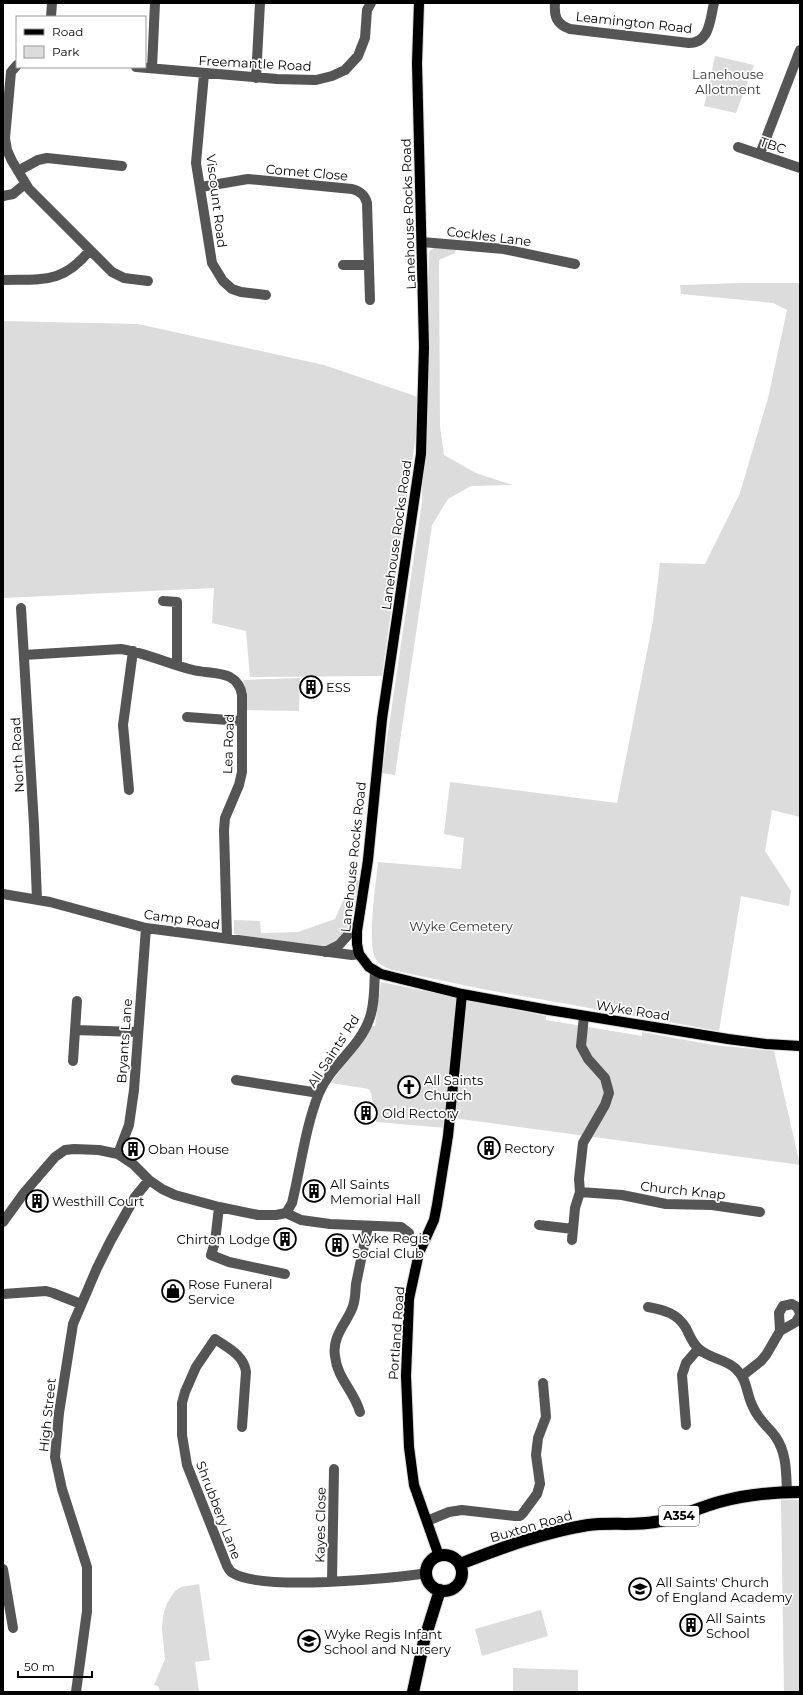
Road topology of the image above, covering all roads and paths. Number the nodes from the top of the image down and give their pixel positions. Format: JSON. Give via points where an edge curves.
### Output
{"nodes":[{"id":1,"x":52,"y":3,"type":"edge"},
{"id":2,"x":155,"y":3,"type":"edge"},
{"id":3,"x":260,"y":3,"type":"edge"},
{"id":4,"x":371,"y":3,"type":"edge"},
{"id":5,"x":419,"y":3,"type":"edge"},
{"id":6,"x":555,"y":3,"type":"edge"},
{"id":7,"x":714,"y":3,"type":"edge"},
{"id":8,"x":51,"y":16,"type":"edge"},
{"id":9,"x":800,"y":50,"type":"edge"},
{"id":10,"x":16,"y":66,"type":"edge"},
{"id":11,"x":146,"y":68,"type":"edge"},
{"id":12,"x":152,"y":68,"type":"junction"},
{"id":13,"x":204,"y":74,"type":"junction"},
{"id":14,"x":256,"y":78,"type":"junction"},
{"id":15,"x":738,"y":147,"type":"dead end"},
{"id":16,"x":760,"y":154,"type":"junction"},
{"id":17,"x":122,"y":166,"type":"dead end"},
{"id":18,"x":800,"y":168,"type":"edge"},
{"id":19,"x":18,"y":171,"type":"junction"},
{"id":20,"x":25,"y":184,"type":"junction"},
{"id":21,"x":201,"y":187,"type":"junction"},
{"id":22,"x":3,"y":196,"type":"edge"},
{"id":23,"x":422,"y":242,"type":"junction"},
{"id":24,"x":90,"y":250,"type":"junction"},
{"id":25,"x":575,"y":264,"type":"dead end"},
{"id":26,"x":343,"y":265,"type":"dead end"},
{"id":27,"x":368,"y":265,"type":"junction"},
{"id":28,"x":3,"y":280,"type":"edge"},
{"id":29,"x":148,"y":281,"type":"dead end"},
{"id":30,"x":266,"y":295,"type":"dead end"},
{"id":31,"x":370,"y":300,"type":"dead end"},
{"id":32,"x":163,"y":601,"type":"dead end"},
{"id":33,"x":21,"y":608,"type":"dead end"},
{"id":34,"x":133,"y":651,"type":"junction"},
{"id":35,"x":24,"y":655,"type":"junction"},
{"id":36,"x":178,"y":665,"type":"junction"},
{"id":37,"x":187,"y":717,"type":"dead end"},
{"id":38,"x":242,"y":722,"type":"junction"},
{"id":39,"x":129,"y":790,"type":"dead end"},
{"id":40,"x":3,"y":894,"type":"edge"},
{"id":41,"x":37,"y":899,"type":"junction"},
{"id":42,"x":357,"y":925,"type":"junction"},
{"id":43,"x":146,"y":928,"type":"junction"},
{"id":44,"x":226,"y":938,"type":"junction"},
{"id":45,"x":323,"y":952,"type":"junction"},
{"id":46,"x":359,"y":954,"type":"junction"},
{"id":47,"x":375,"y":971,"type":"junction"},
{"id":48,"x":462,"y":994,"type":"junction"},
{"id":49,"x":76,"y":1001,"type":"dead end"},
{"id":50,"x":584,"y":1016,"type":"junction"},
{"id":51,"x":75,"y":1030,"type":"junction"},
{"id":52,"x":137,"y":1032,"type":"junction"},
{"id":53,"x":800,"y":1046,"type":"edge"},
{"id":54,"x":73,"y":1061,"type":"dead end"},
{"id":55,"x":236,"y":1080,"type":"dead end"},
{"id":56,"x":319,"y":1093,"type":"junction"},
{"id":57,"x":118,"y":1154,"type":"junction"},
{"id":58,"x":149,"y":1180,"type":"junction"},
{"id":59,"x":580,"y":1192,"type":"junction"},
{"id":60,"x":219,"y":1207,"type":"junction"},
{"id":61,"x":760,"y":1212,"type":"dead end"},
{"id":62,"x":286,"y":1213,"type":"junction"},
{"id":63,"x":3,"y":1222,"type":"edge"},
{"id":64,"x":539,"y":1225,"type":"dead end"},
{"id":65,"x":368,"y":1226,"type":"junction"},
{"id":66,"x":573,"y":1229,"type":"junction"},
{"id":67,"x":409,"y":1232,"type":"dead end"},
{"id":68,"x":572,"y":1240,"type":"dead end"},
{"id":69,"x":284,"y":1274,"type":"dead end"},
{"id":70,"x":3,"y":1294,"type":"edge"},
{"id":71,"x":81,"y":1304,"type":"junction"},
{"id":72,"x":648,"y":1307,"type":"dead end"},
{"id":73,"x":800,"y":1314,"type":"edge"},
{"id":74,"x":780,"y":1331,"type":"junction"},
{"id":75,"x":698,"y":1349,"type":"junction"},
{"id":76,"x":742,"y":1376,"type":"junction"},
{"id":77,"x":543,"y":1383,"type":"dead end"},
{"id":78,"x":360,"y":1412,"type":"dead end"},
{"id":79,"x":686,"y":1425,"type":"dead end"},
{"id":80,"x":242,"y":1427,"type":"dead end"},
{"id":81,"x":334,"y":1469,"type":"dead end"},
{"id":82,"x":787,"y":1492,"type":"junction"},
{"id":83,"x":800,"y":1492,"type":"edge"},
{"id":84,"x":427,"y":1521,"type":"junction"},
{"id":85,"x":440,"y":1556,"type":"junction"},
{"id":86,"x":460,"y":1564,"type":"junction"},
{"id":87,"x":3,"y":1569,"type":"edge"},
{"id":88,"x":427,"y":1573,"type":"junction"},
{"id":89,"x":332,"y":1581,"type":"junction"},
{"id":90,"x":440,"y":1590,"type":"junction"},
{"id":91,"x":13,"y":1628,"type":"dead end"},
{"id":92,"x":76,"y":1692,"type":"edge"},
{"id":93,"x":413,"y":1692,"type":"edge"}],
"edges":[{"from":1,"to":8,"type":"street"},
{"from":2,"to":12,"type":"street"},
{"from":3,"to":14,"type":"street"},
{"from":4,"to":14,"type":"street","name":"Freemantle Road","via":[[361,51],[345,70],[316,80]]},
{"from":5,"to":23,"type":"main road","name":"Lanehouse Rocks Road","via":[[417,70]]},
{"from":6,"to":7,"type":"street","name":"Leamington Road","via":[[556,19],[570,29],[689,43],[698,41],[708,30]]},
{"from":9,"to":16,"type":"street"},
{"from":10,"to":19,"type":"street","via":[[11,72],[5,138],[7,150]]},
{"from":11,"to":12,"type":"street","name":"Freemantle Road"},
{"from":12,"to":13,"type":"street","name":"Freemantle Road"},
{"from":13,"to":14,"type":"street","name":"Freemantle Road"},
{"from":13,"to":21,"type":"street","name":"Viscount Road","via":[[197,157]]},
{"from":15,"to":16,"type":"street","name":"TBC"},
{"from":16,"to":18,"type":"street","name":"TBC"},
{"from":17,"to":19,"type":"street","via":[[47,158]]},
{"from":19,"to":20,"type":"street"},
{"from":20,"to":22,"type":"street","via":[[13,194]]},
{"from":20,"to":24,"type":"street"},
{"from":21,"to":27,"type":"street","name":"Comet Close","via":[[248,179],[358,190],[364,195],[367,203]]},
{"from":21,"to":30,"type":"street","name":"Viscount Road","via":[[211,258],[216,272],[236,291]]},
{"from":23,"to":25,"type":"street","name":"Cockles Lane","via":[[504,249]]},
{"from":23,"to":42,"type":"main road","name":"Lanehouse Rocks Road","via":[[424,347],[421,454],[382,719],[368,860]]},
{"from":24,"to":28,"type":"street","via":[[74,268],[57,276],[44,279]]},
{"from":24,"to":29,"type":"street","via":[[116,274],[124,278]]},
{"from":26,"to":27,"type":"street"},
{"from":27,"to":31,"type":"street","name":"Comet Close"},
{"from":32,"to":36,"type":"street","via":[[177,602]]},
{"from":33,"to":35,"type":"street","name":"North Road"},
{"from":34,"to":35,"type":"street","via":[[114,649]]},
{"from":34,"to":36,"type":"street"},
{"from":34,"to":39,"type":"street","via":[[123,725]]},
{"from":35,"to":41,"type":"street","name":"North Road"},
{"from":36,"to":38,"type":"street","name":"Lea Road","via":[[233,679],[241,690]]},
{"from":37,"to":38,"type":"street"},
{"from":38,"to":44,"type":"street","name":"Lea Road","via":[[240,779],[224,830]]},
{"from":40,"to":41,"type":"street","name":"Camp Road"},
{"from":41,"to":43,"type":"street","name":"Camp Road"},
{"from":42,"to":45,"type":"street","via":[[339,945]]},
{"from":42,"to":46,"type":"main road","name":"Lanehouse Rocks Road"},
{"from":43,"to":44,"type":"street","name":"Camp Road"},
{"from":43,"to":52,"type":"street","name":"Bryants Lane"},
{"from":44,"to":45,"type":"street","name":"Camp Road"},
{"from":45,"to":46,"type":"street","name":"Camp Road"},
{"from":46,"to":47,"type":"main road"},
{"from":47,"to":48,"type":"main road","via":[[389,977]]},
{"from":47,"to":56,"type":"street","name":"All Saints' Rd","via":[[370,1020]]},
{"from":48,"to":50,"type":"main road","name":"Wyke Road"},
{"from":48,"to":84,"type":"main road","name":"Portland Road","via":[[448,1136],[437,1205],[434,1220],[419,1253],[409,1299],[406,1376],[408,1447],[414,1485]]},
{"from":49,"to":51,"type":"street"},
{"from":50,"to":53,"type":"main road","name":"Wyke Road","via":[[728,1039]]},
{"from":50,"to":59,"type":"street","via":[[581,1046],[588,1059],[605,1078],[609,1093],[584,1143],[579,1179]]},
{"from":51,"to":52,"type":"street"},
{"from":51,"to":54,"type":"street"},
{"from":52,"to":57,"type":"street","name":"Bryants Lane","via":[[129,1125]]},
{"from":55,"to":56,"type":"street"},
{"from":56,"to":62,"type":"street","name":"All Saints' Rd","via":[[309,1125],[292,1202]]},
{"from":57,"to":58,"type":"street","via":[[134,1164]]},
{"from":57,"to":63,"type":"street","via":[[96,1149],[70,1149],[62,1152],[24,1193]]},
{"from":58,"to":60,"type":"street","via":[[168,1193]]},
{"from":58,"to":71,"type":"street","name":"High Street","via":[[135,1197],[114,1234]]},
{"from":59,"to":61,"type":"street","name":"Church Knap","via":[[622,1195],[666,1204],[712,1205]]},
{"from":59,"to":66,"type":"street"},
{"from":60,"to":62,"type":"street","via":[[258,1215]]},
{"from":60,"to":69,"type":"street","via":[[211,1255],[229,1262]]},
{"from":62,"to":65,"type":"street","via":[[301,1220]]},
{"from":64,"to":66,"type":"street"},
{"from":65,"to":67,"type":"street","via":[[402,1227]]},
{"from":65,"to":78,"type":"street","via":[[354,1304],[334,1346],[339,1372],[356,1399]]},
{"from":66,"to":68,"type":"street"},
{"from":70,"to":71,"type":"street","via":[[46,1291]]},
{"from":71,"to":92,"type":"street","name":"High Street","via":[[70,1333],[55,1457],[62,1489],[87,1567],[88,1611]]},
{"from":72,"to":75,"type":"street","via":[[663,1310],[677,1318]]},
{"from":73,"to":74,"type":"street","via":[[796,1322]]},
{"from":73,"to":74,"type":"street","via":[[797,1307],[792,1304],[782,1306],[779,1313]]},
{"from":74,"to":76,"type":"street","via":[[761,1361]]},
{"from":75,"to":76,"type":"street","via":[[729,1364]]},
{"from":75,"to":79,"type":"street","via":[[686,1363],[682,1375]]},
{"from":76,"to":82,"type":"street","via":[[755,1412],[774,1435],[784,1454]]},
{"from":77,"to":84,"type":"street","via":[[546,1417],[538,1438],[536,1455],[540,1484],[537,1494],[523,1513],[515,1516],[462,1510],[448,1512]]},
{"from":80,"to":89,"type":"street","name":"Shrubbery Lane","via":[[245,1364],[215,1339],[196,1367],[185,1392],[182,1403],[182,1435],[187,1465],[227,1566],[238,1576],[264,1581]]},
{"from":81,"to":89,"type":"street","name":"Kayes Close"},
{"from":82,"to":83,"type":"highway","name":"Buxton Road","number":"A354"},
{"from":82,"to":86,"type":"highway","name":"Buxton Road","number":"A354","via":[[731,1499],[655,1522],[603,1524],[557,1531]]},
{"from":84,"to":85,"type":"main road","name":"Portland Road"},
{"from":85,"to":86,"type":"highway","via":[[449,1556]]},
{"from":85,"to":88,"type":"highway","via":[[430,1562]]},
{"from":86,"to":90,"type":"highway","via":[[462,1576],[457,1586]]},
{"from":87,"to":91,"type":"street"},
{"from":88,"to":89,"type":"street","name":"Shrubbery Lane"},
{"from":88,"to":90,"type":"highway","via":[[432,1586]]},
{"from":90,"to":93,"type":"highway","via":[[424,1641]]}]}
